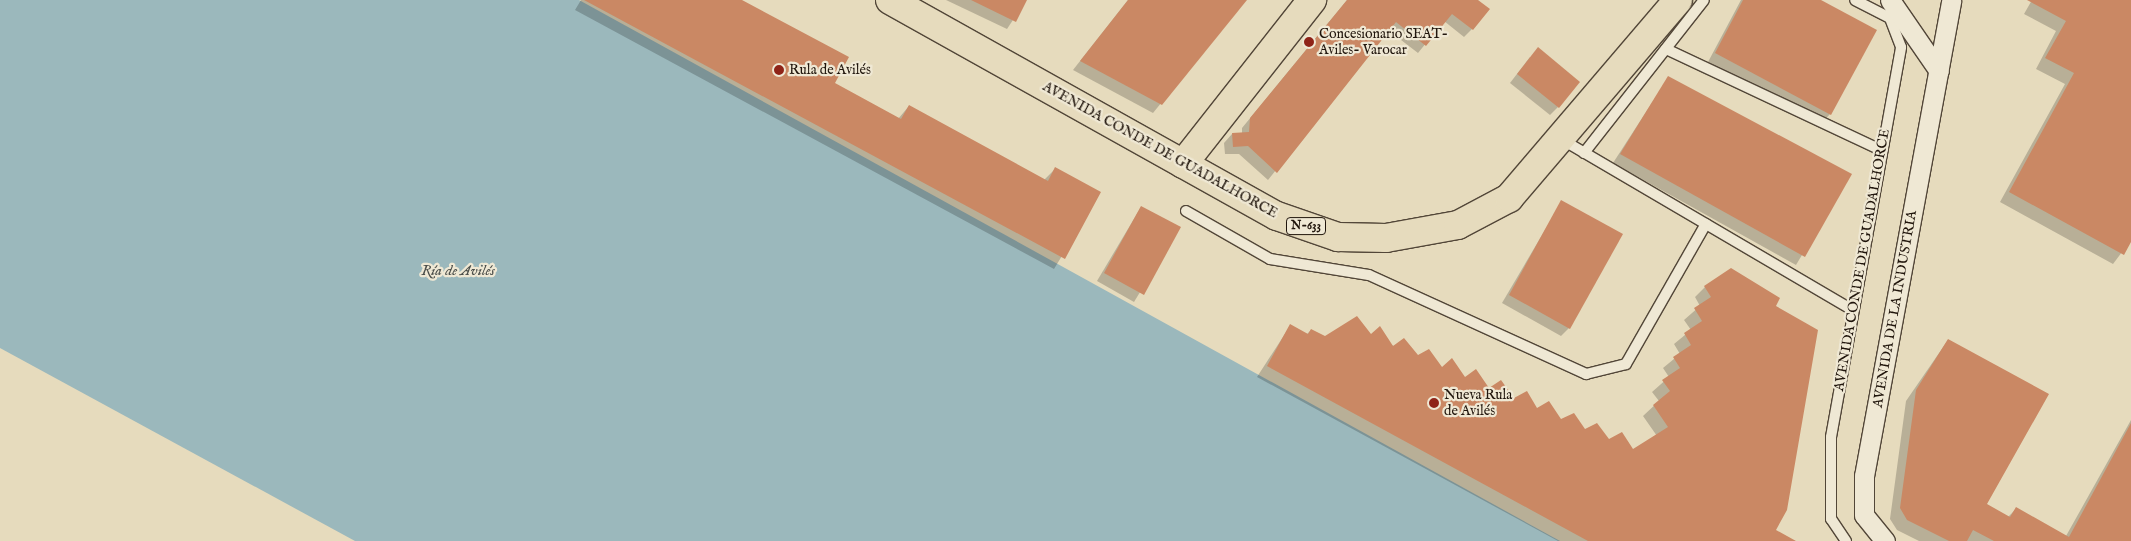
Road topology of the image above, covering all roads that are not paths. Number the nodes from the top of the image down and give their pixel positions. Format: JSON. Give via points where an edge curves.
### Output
{"nodes":[{"id":1,"x":890,"y":0,"type":"edge"},
{"id":2,"x":1312,"y":0,"type":"edge"},
{"id":3,"x":1678,"y":0,"type":"edge"},
{"id":4,"x":1704,"y":0,"type":"edge"},
{"id":5,"x":1854,"y":0,"type":"edge"},
{"id":6,"x":1890,"y":0,"type":"edge"},
{"id":7,"x":1951,"y":0,"type":"edge"},
{"id":8,"x":1666,"y":49,"type":"junction"},
{"id":9,"x":1939,"y":71,"type":"junction"},
{"id":10,"x":1561,"y":139,"type":"junction"},
{"id":11,"x":1881,"y":150,"type":"junction"},
{"id":12,"x":1584,"y":153,"type":"junction"},
{"id":13,"x":1183,"y":164,"type":"junction"},
{"id":14,"x":1186,"y":211,"type":"dead end"},
{"id":15,"x":1706,"y":224,"type":"junction"},
{"id":16,"x":1853,"y":310,"type":"junction"},
{"id":17,"x":1846,"y":541,"type":"edge"},
{"id":18,"x":1885,"y":541,"type":"edge"}],
"edges":[{"from":1,"to":13,"type":"main road","name":"AVENIDA CONDE DE GUADALHORCE","number":"N-633"},
{"from":2,"to":13,"type":"main road"},
{"from":3,"to":10,"type":"main road","name":"AVENIDA CONDE DE GUADALHORCE","number":"N-633"},
{"from":4,"to":8,"type":"lane"},
{"from":5,"to":11,"type":"lane","name":"AVENIDA CONDE DE GUADALHORCE","via":[[1890,18],[1901,47]]},
{"from":6,"to":9,"type":"street"},
{"from":7,"to":9,"type":"street","name":"AVENIDA DE LA INDUSTRIA"},
{"from":8,"to":11,"type":"lane"},
{"from":8,"to":12,"type":"lane"},
{"from":9,"to":18,"type":"street","name":"AVENIDA DE LA INDUSTRIA","via":[[1864,476],[1864,515]]},
{"from":10,"to":12,"type":"lane"},
{"from":10,"to":13,"type":"main road","name":"AVENIDA CONDE DE GUADALHORCE","number":"N-633","via":[[1510,198],[1458,225],[1386,238],[1338,237],[1278,216]]},
{"from":11,"to":16,"type":"lane","name":"AVENIDA CONDE DE GUADALHORCE"},
{"from":12,"to":15,"type":"lane"},
{"from":14,"to":15,"type":"lane","via":[[1270,259],[1370,275],[1586,374],[1626,364]]},
{"from":15,"to":16,"type":"lane"},
{"from":16,"to":17,"type":"lane","name":"AVENIDA CONDE DE GUADALHORCE","via":[[1831,437],[1831,519]]}]}
